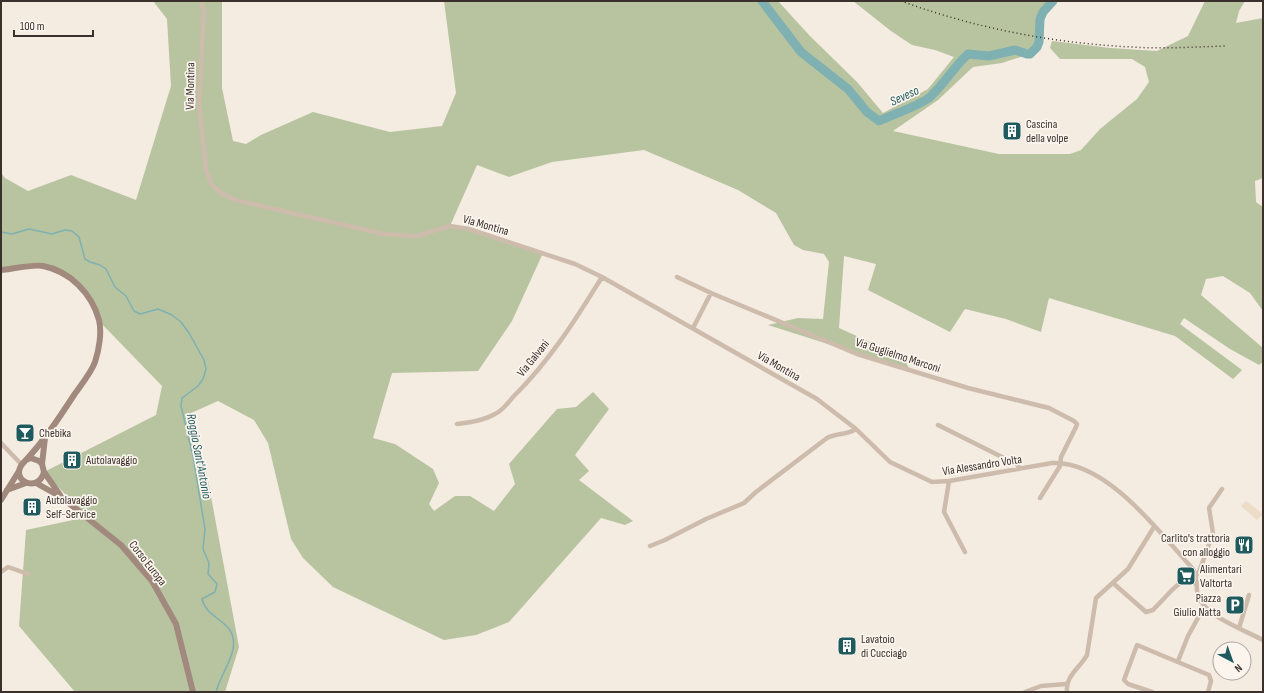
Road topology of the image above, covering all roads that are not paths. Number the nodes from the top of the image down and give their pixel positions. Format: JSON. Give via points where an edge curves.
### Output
{"nodes":[{"id":1,"x":201,"y":1,"type":"edge"},
{"id":2,"x":1,"y":270,"type":"edge"},
{"id":3,"x":602,"y":277,"type":"junction"},
{"id":4,"x":677,"y":277,"type":"dead end"},
{"id":5,"x":711,"y":293,"type":"junction"},
{"id":6,"x":693,"y":328,"type":"junction"},
{"id":7,"x":457,"y":424,"type":"dead end"},
{"id":8,"x":938,"y":425,"type":"dead end"},
{"id":9,"x":856,"y":429,"type":"junction"},
{"id":10,"x":45,"y":438,"type":"junction"},
{"id":11,"x":1,"y":443,"type":"edge"},
{"id":12,"x":23,"y":462,"type":"junction"},
{"id":13,"x":1060,"y":462,"type":"junction"},
{"id":14,"x":42,"y":464,"type":"junction"},
{"id":15,"x":1019,"y":469,"type":"junction"},
{"id":16,"x":19,"y":471,"type":"junction"},
{"id":17,"x":44,"y":472,"type":"junction"},
{"id":18,"x":949,"y":481,"type":"junction"},
{"id":19,"x":26,"y":483,"type":"junction"},
{"id":20,"x":36,"y":483,"type":"junction"},
{"id":21,"x":1222,"y":489,"type":"dead end"},
{"id":22,"x":7,"y":490,"type":"junction"},
{"id":23,"x":61,"y":497,"type":"junction"},
{"id":24,"x":1040,"y":498,"type":"dead end"},
{"id":25,"x":1,"y":500,"type":"edge"},
{"id":26,"x":1154,"y":527,"type":"junction"},
{"id":27,"x":650,"y":546,"type":"dead end"},
{"id":28,"x":965,"y":552,"type":"dead end"},
{"id":29,"x":1,"y":572,"type":"edge"},
{"id":30,"x":28,"y":574,"type":"dead end"},
{"id":31,"x":1196,"y":575,"type":"junction"},
{"id":32,"x":1113,"y":583,"type":"junction"},
{"id":33,"x":1196,"y":583,"type":"junction"},
{"id":34,"x":1249,"y":595,"type":"dead end"},
{"id":35,"x":1204,"y":606,"type":"junction"},
{"id":36,"x":1239,"y":628,"type":"junction"},
{"id":37,"x":1263,"y":640,"type":"edge"},
{"id":38,"x":1178,"y":661,"type":"junction"},
{"id":39,"x":1066,"y":684,"type":"junction"},
{"id":40,"x":193,"y":692,"type":"edge"},
{"id":41,"x":1025,"y":692,"type":"edge"},
{"id":42,"x":1067,"y":692,"type":"edge"},
{"id":43,"x":1152,"y":692,"type":"edge"},
{"id":44,"x":1208,"y":692,"type":"edge"}],
"edges":[{"from":1,"to":3,"type":"street","name":"Via Montina","via":[[204,11],[199,82],[201,128],[206,170],[212,185],[219,192],[235,200],[384,234],[417,236],[450,226],[468,229],[574,264]]},
{"from":2,"to":10,"type":"main road","via":[[42,266],[64,273],[80,285],[92,303],[99,321],[100,342],[95,363]]},
{"from":3,"to":6,"type":"street","name":"Via Montina"},
{"from":3,"to":7,"type":"street","name":"Via Galvani","via":[[551,354],[497,414],[478,421]]},
{"from":4,"to":5,"type":"street","name":"Via Guglielmo Marconi"},
{"from":5,"to":6,"type":"street"},
{"from":5,"to":13,"type":"street","name":"Via Guglielmo Marconi","via":[[857,354],[968,388],[1049,408],[1076,424]]},
{"from":6,"to":9,"type":"street","name":"Via Montina","via":[[817,399]]},
{"from":8,"to":15,"type":"street","via":[[1018,465]]},
{"from":9,"to":18,"type":"street","name":"Via Alessandro Volta","via":[[890,462],[932,482]]},
{"from":9,"to":27,"type":"street","via":[[827,438],[744,503]]},
{"from":10,"to":12,"type":"main road"},
{"from":10,"to":14,"type":"main road"},
{"from":11,"to":12,"type":"street"},
{"from":12,"to":14,"type":"main road","via":[[31,458]]},
{"from":12,"to":16,"type":"main road"},
{"from":13,"to":15,"type":"street","name":"Via Alessandro Volta"},
{"from":13,"to":24,"type":"street"},
{"from":13,"to":26,"type":"street","name":"Via Alessandro Volta","via":[[1105,480]]},
{"from":14,"to":17,"type":"main road"},
{"from":15,"to":18,"type":"street","name":"Via Alessandro Volta"},
{"from":16,"to":19,"type":"main road"},
{"from":16,"to":22,"type":"main road"},
{"from":17,"to":20,"type":"main road","via":[[41,480]]},
{"from":17,"to":23,"type":"main road"},
{"from":18,"to":28,"type":"street","via":[[944,512]]},
{"from":19,"to":20,"type":"main road"},
{"from":19,"to":22,"type":"main road"},
{"from":20,"to":23,"type":"main road","name":"Corso Europa"},
{"from":21,"to":31,"type":"street","via":[[1209,508],[1213,533]]},
{"from":22,"to":25,"type":"main road"},
{"from":23,"to":40,"type":"main road","name":"Corso Europa","via":[[120,545],[152,581],[176,624]]},
{"from":26,"to":31,"type":"street","name":"Via Alessandro Volta"},
{"from":26,"to":32,"type":"street","via":[[1133,562]]},
{"from":29,"to":30,"type":"street","via":[[8,567]]},
{"from":31,"to":33,"type":"street"},
{"from":32,"to":33,"type":"street","via":[[1146,612],[1153,610],[1181,582]]},
{"from":32,"to":39,"type":"street","via":[[1096,598],[1087,655]]},
{"from":33,"to":35,"type":"street","via":[[1198,596]]},
{"from":34,"to":36,"type":"street"},
{"from":35,"to":36,"type":"street"},
{"from":35,"to":38,"type":"street"},
{"from":36,"to":37,"type":"street"},
{"from":38,"to":43,"type":"street","via":[[1136,645],[1124,680],[1128,684]]},
{"from":38,"to":44,"type":"street","via":[[1209,675],[1211,681]]},
{"from":39,"to":41,"type":"street","via":[[1041,686]]},
{"from":39,"to":42,"type":"street"}]}
